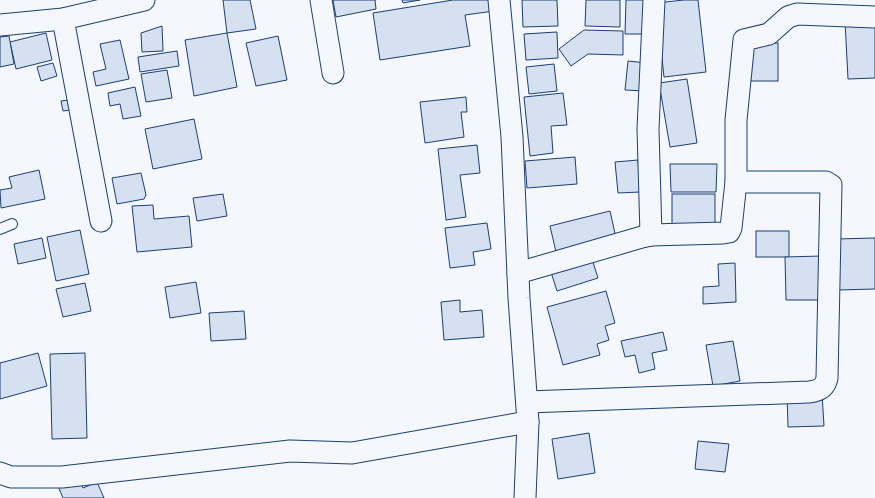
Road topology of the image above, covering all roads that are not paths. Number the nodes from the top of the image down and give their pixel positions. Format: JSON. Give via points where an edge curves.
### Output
{"nodes":[{"id":1,"x":144,"y":0,"type":"edge"},
{"id":2,"x":321,"y":0,"type":"edge"},
{"id":3,"x":499,"y":0,"type":"edge"},
{"id":4,"x":654,"y":0,"type":"edge"},
{"id":5,"x":875,"y":17,"type":"edge"},
{"id":6,"x":62,"y":19,"type":"junction"},
{"id":7,"x":0,"y":25,"type":"edge"},
{"id":8,"x":333,"y":73,"type":"dead end"},
{"id":9,"x":736,"y":182,"type":"junction"},
{"id":10,"x":101,"y":221,"type":"dead end"},
{"id":11,"x":12,"y":224,"type":"dead end"},
{"id":12,"x":0,"y":229,"type":"edge"},
{"id":13,"x":651,"y":235,"type":"junction"},
{"id":14,"x":518,"y":272,"type":"junction"},
{"id":15,"x":527,"y":412,"type":"junction"},
{"id":16,"x":0,"y":473,"type":"edge"},
{"id":17,"x":525,"y":498,"type":"edge"}],
"edges":[{"from":1,"to":6,"type":"street"},
{"from":2,"to":8,"type":"street"},
{"from":3,"to":14,"type":"street","via":[[512,137]]},
{"from":4,"to":13,"type":"street","via":[[648,129]]},
{"from":5,"to":9,"type":"street","via":[[797,14],[788,17],[769,34],[744,40],[736,120]]},
{"from":6,"to":7,"type":"street"},
{"from":6,"to":10,"type":"street"},
{"from":9,"to":13,"type":"street","via":[[729,232]]},
{"from":9,"to":15,"type":"street","via":[[829,182],[831,185],[825,385],[809,392]]},
{"from":11,"to":12,"type":"lane"},
{"from":13,"to":14,"type":"street"},
{"from":14,"to":15,"type":"street"},
{"from":15,"to":16,"type":"street","via":[[352,453],[290,450],[62,477],[11,477]]},
{"from":15,"to":17,"type":"street"}]}
